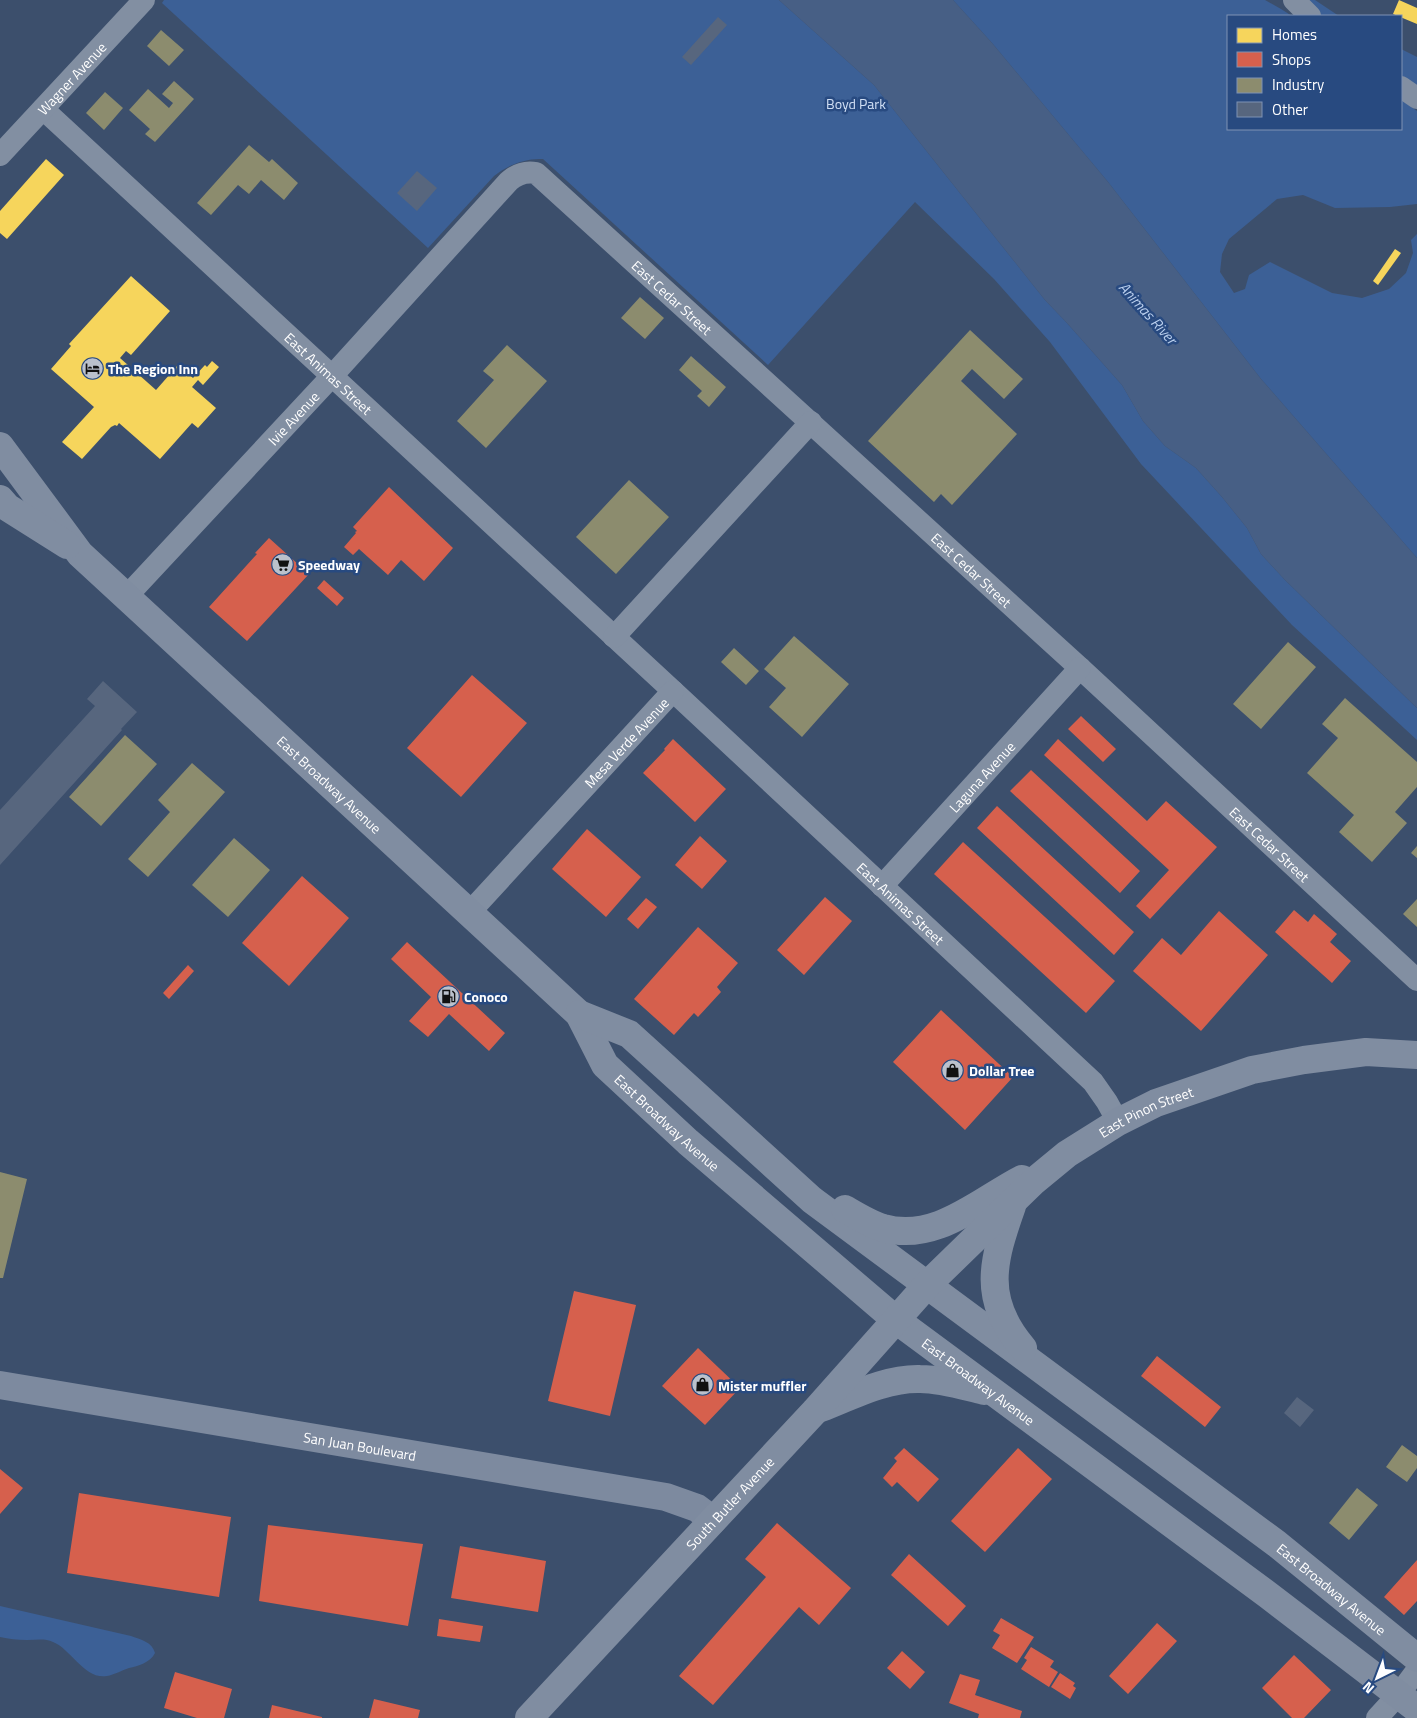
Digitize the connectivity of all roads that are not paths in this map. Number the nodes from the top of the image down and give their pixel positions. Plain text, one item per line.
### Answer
1 (144, 0) edge
2 (1294, 0) edge
3 (1309, 15) edge
4 (1402, 88) edge
5 (1417, 98) edge
6 (43, 109) junction
7 (0, 155) edge
8 (520, 174) joint
9 (332, 376) junction
10 (811, 422) junction
11 (0, 446) edge
12 (2, 503) edge
13 (80, 554) junction
14 (126, 597) junction
15 (614, 637) junction
16 (1080, 668) junction
17 (674, 691) junction
18 (882, 886) junction
19 (469, 913) junction
20 (1417, 980) edge
21 (579, 1014) junction
22 (1417, 1055) edge
23 (1118, 1122) junction
24 (1067, 1154) junction
25 (785, 1178) junction
26 (1015, 1199) junction
27 (927, 1285) junction
28 (896, 1320) junction
29 (1052, 1377) junction
30 (0, 1385) edge
31 (996, 1394) junction
32 (815, 1411) junction
33 (713, 1520) junction
34 (1417, 1658) edge
35 (1417, 1670) edge
36 (1408, 1702) edge
37 (529, 1718) edge
38 (1377, 1718) edge

1 - 6 street, Wagner Avenue
2 - 3 street
4 - 5 street
6 - 7 street, Wagner Avenue
6 - 9 street, East Animas Street
8 - 9 street, Ivie Avenue
8 - 10 street, East Cedar Street
9 - 14 street, Ivie Avenue
9 - 15 street, East Animas Street
10 - 15 street
10 - 16 street, East Cedar Street
11 - 13 main road, East Broadway Avenue
12 - 13 main road, East Broadway Avenue
13 - 14 main road, East Broadway Avenue
14 - 19 main road, East Broadway Avenue
15 - 17 street, Mesa Verde Avenue
16 - 18 street, Laguna Avenue
16 - 20 street, East Cedar Street
17 - 18 street, East Animas Street
17 - 19 street, Mesa Verde Avenue
18 - 23 street, East Animas Street
19 - 21 main road, East Broadway Avenue
21 - 25 main road, East Broadway Avenue
21 - 28 main road, East Broadway Avenue
22 - 23 main road, East Pinon Street
23 - 24 main road, East Pinon Street
24 - 25 main road
24 - 26 main road, East Pinon Street
25 - 27 main road, East Broadway Avenue
26 - 27 main road, East Pinon Street
26 - 29 main road
27 - 28 main road, South Butler Avenue
27 - 29 main road, East Broadway Avenue
28 - 31 main road, East Broadway Avenue
28 - 32 main road, South Butler Avenue
29 - 34 main road, East Broadway Avenue
30 - 33 main road, San Juan Boulevard
31 - 32 main road
31 - 36 main road, East Broadway Avenue
32 - 33 main road, South Butler Avenue
33 - 37 main road, South Butler Avenue
35 - 36 street
36 - 38 street

